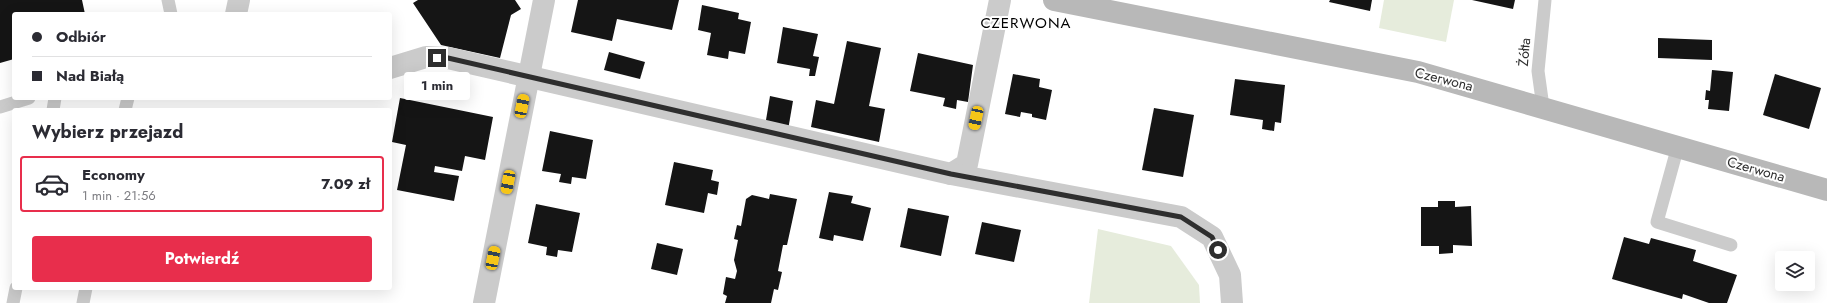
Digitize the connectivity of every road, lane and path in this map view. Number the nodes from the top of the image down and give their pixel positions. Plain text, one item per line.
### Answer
1 (168, 0) edge
2 (239, 0) edge
3 (544, 0) edge
4 (1000, 0) edge
5 (1054, 0) edge
6 (1545, 0) edge
7 (171, 12) edge
8 (236, 12) edge
9 (392, 67) edge
10 (528, 75) junction
11 (22, 100) edge
12 (0, 107) edge
13 (1543, 107) junction
14 (1678, 146) junction
15 (951, 174) junction
16 (1827, 190) edge
17 (1731, 245) dead end
18 (16, 290) edge
19 (86, 290) edge
20 (13, 303) edge
21 (83, 303) edge
22 (484, 303) edge
23 (1232, 303) edge

1 - 7 lane
2 - 8 street
3 - 10 street
4 - 15 street
5 - 13 main road, Czerwona
6 - 13 lane, Żółta
9 - 10 street
10 - 15 street
10 - 22 street
11 - 12 lane
13 - 14 main road, Czerwona
14 - 16 main road, Czerwona
14 - 17 lane
15 - 23 street
18 - 20 lane
19 - 21 lane

